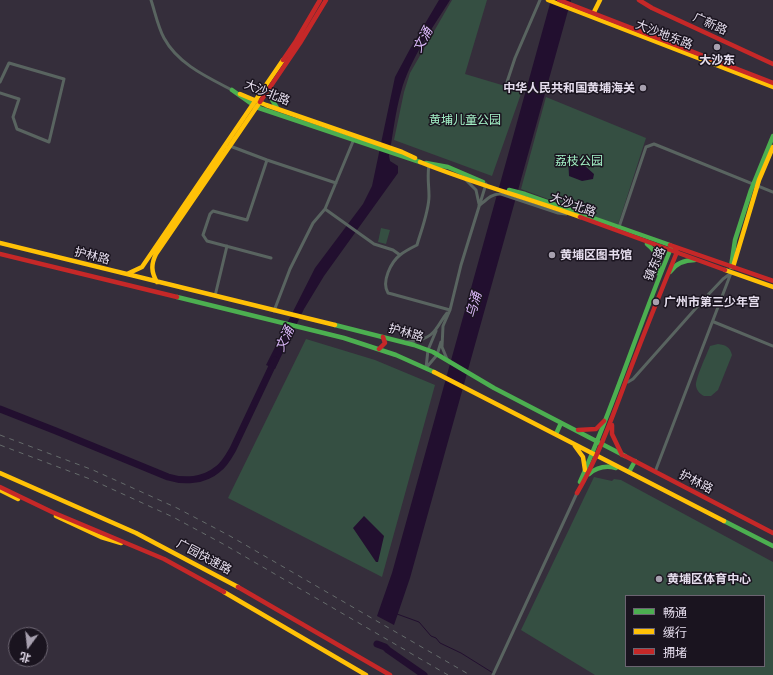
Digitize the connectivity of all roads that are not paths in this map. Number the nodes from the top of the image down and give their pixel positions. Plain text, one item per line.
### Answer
1 (151, 0) edge
2 (320, 0) edge
3 (326, 0) edge
4 (540, 0) edge
5 (548, 0) edge
6 (560, 0) edge
7 (600, 0) edge
8 (639, 0) edge
9 (568, 6) junction
10 (593, 15) junction
11 (773, 64) edge
12 (0, 82) edge
13 (773, 83) edge
14 (270, 86) junction
15 (773, 87) edge
16 (505, 88) dead end
17 (232, 90) joint
18 (0, 93) edge
19 (255, 104) junction
20 (280, 110) junction
21 (773, 136) edge
22 (354, 139) junction
23 (369, 142) junction
24 (227, 144) junction
25 (773, 147) edge
26 (267, 160) junction
27 (429, 165) junction
28 (465, 179) junction
29 (336, 183) junction
30 (486, 185) junction
31 (755, 185) junction
32 (495, 189) junction
33 (773, 192) edge
34 (479, 206) junction
35 (324, 209) junction
36 (619, 227) junction
37 (642, 241) junction
38 (0, 243) edge
39 (227, 246) junction
40 (671, 248) junction
41 (677, 252) junction
42 (0, 254) edge
43 (400, 255) junction
44 (271, 258) dead end
45 (696, 260) junction
46 (732, 266) junction
47 (732, 273) junction
48 (125, 274) junction
49 (773, 280) edge
50 (658, 281) junction
51 (665, 281) junction
52 (158, 282) junction
53 (773, 287) edge
54 (215, 296) junction
55 (274, 310) junction
56 (450, 310) junction
57 (714, 322) junction
58 (437, 328) junction
59 (442, 335) junction
60 (384, 337) junction
61 (406, 343) junction
62 (773, 346) edge
63 (380, 349) junction
64 (428, 350) junction
65 (437, 354) junction
66 (448, 360) junction
67 (426, 368) junction
68 (626, 382) junction
69 (610, 417) junction
70 (561, 423) junction
71 (575, 430) junction
72 (556, 434) junction
73 (571, 442) junction
74 (598, 442) junction
75 (603, 445) junction
76 (595, 455) junction
77 (622, 455) junction
78 (635, 461) junction
79 (623, 469) junction
80 (629, 472) junction
81 (655, 472) junction
82 (0, 473) edge
83 (587, 474) junction
84 (0, 487) edge
85 (0, 490) edge
86 (576, 493) joint
87 (773, 533) edge
88 (773, 546) edge
89 (142, 550) junction
90 (366, 675) edge
91 (390, 675) edge
92 (493, 675) edge

1 - 17 street
2 - 19 main road
3 - 14 main road
4 - 16 street
5 - 9 main road, 大沙地东路
6 - 9 main road, 大沙地东路
7 - 10 main road
8 - 11 main road, 广新路
9 - 10 main road, 大沙地东路
10 - 13 main road, 大沙地东路
10 - 15 main road, 大沙地东路
12 - 18 street
14 - 19 main road
14 - 20 main road
17 - 19 main road, 大沙北路
19 - 20 main road, 大沙北路
19 - 22 main road, 大沙北路
19 - 24 main road
20 - 23 main road, 大沙北路
21 - 31 main road
22 - 23 main road, 大沙北路
22 - 29 street
23 - 27 main road, 大沙北路
23 - 27 main road, 大沙北路
24 - 26 street
24 - 48 main road
24 - 52 main road
25 - 31 main road
26 - 29 street
26 - 39 street
27 - 28 main road, 大沙北路
27 - 30 main road, 大沙北路
27 - 43 street
28 - 30 main road, 大沙北路
28 - 34 street
29 - 35 street
30 - 32 main road, 大沙北路
30 - 34 street
31 - 33 street
31 - 36 street
31 - 46 main road
32 - 34 street
32 - 36 main road, 大沙北路
32 - 37 main road, 大沙北路
34 - 56 street
35 - 43 street
35 - 55 street
36 - 40 main road, 大沙北路
37 - 40 main road, 大沙北路
37 - 50 main road
38 - 48 main road, 护林路
39 - 44 street
39 - 54 street
40 - 41 main road, 镇东路
40 - 46 main road, 大沙北路
40 - 50 main road, 镇东路
41 - 45 main road
41 - 51 main road, 镇东路
42 - 63 main road, 护林路
43 - 56 street
45 - 47 main road
45 - 51 main road
46 - 47 main road
46 - 49 main road, 大沙北路
47 - 53 main road
47 - 57 street
47 - 68 street
48 - 52 main road, 护林路
50 - 51 main road
50 - 69 main road, 镇东路
51 - 68 main road, 镇东路
52 - 54 main road, 护林路
54 - 55 main road, 护林路
55 - 60 main road, 护林路
56 - 58 street
56 - 59 street
57 - 62 street
57 - 81 street
58 - 61 street
58 - 64 street
59 - 65 street
59 - 66 street
60 - 61 main road, 护林路
60 - 63 main road
61 - 64 main road, 护林路
63 - 67 main road, 护林路
64 - 65 main road, 护林路
64 - 67 street
65 - 66 main road, 护林路
65 - 67 street
66 - 70 main road, 护林路
67 - 72 main road, 护林路
68 - 69 main road, 镇东路
69 - 71 main road
69 - 74 main road, 镇东路
69 - 75 main road, 镇东路
69 - 77 main road
70 - 71 main road, 护林路
70 - 72 main road
71 - 74 main road, 护林路
72 - 73 main road, 护林路
73 - 76 main road, 护林路
73 - 83 main road
74 - 75 main road, 护林路
74 - 76 main road, 镇东路
75 - 76 main road, 镇东路
75 - 77 main road, 护林路
76 - 79 main road, 护林路
76 - 83 main road, 镇东路
77 - 78 main road, 护林路
78 - 80 main road
78 - 81 main road, 护林路
79 - 80 main road, 护林路
79 - 83 main road
80 - 88 main road, 护林路
81 - 87 main road, 护林路
82 - 91 main road, 广园快速路
83 - 86 main road, 镇东路
84 - 89 main road, 广园快速路
85 - 89 main road
86 - 92 street
89 - 90 main road, 广园快速路

